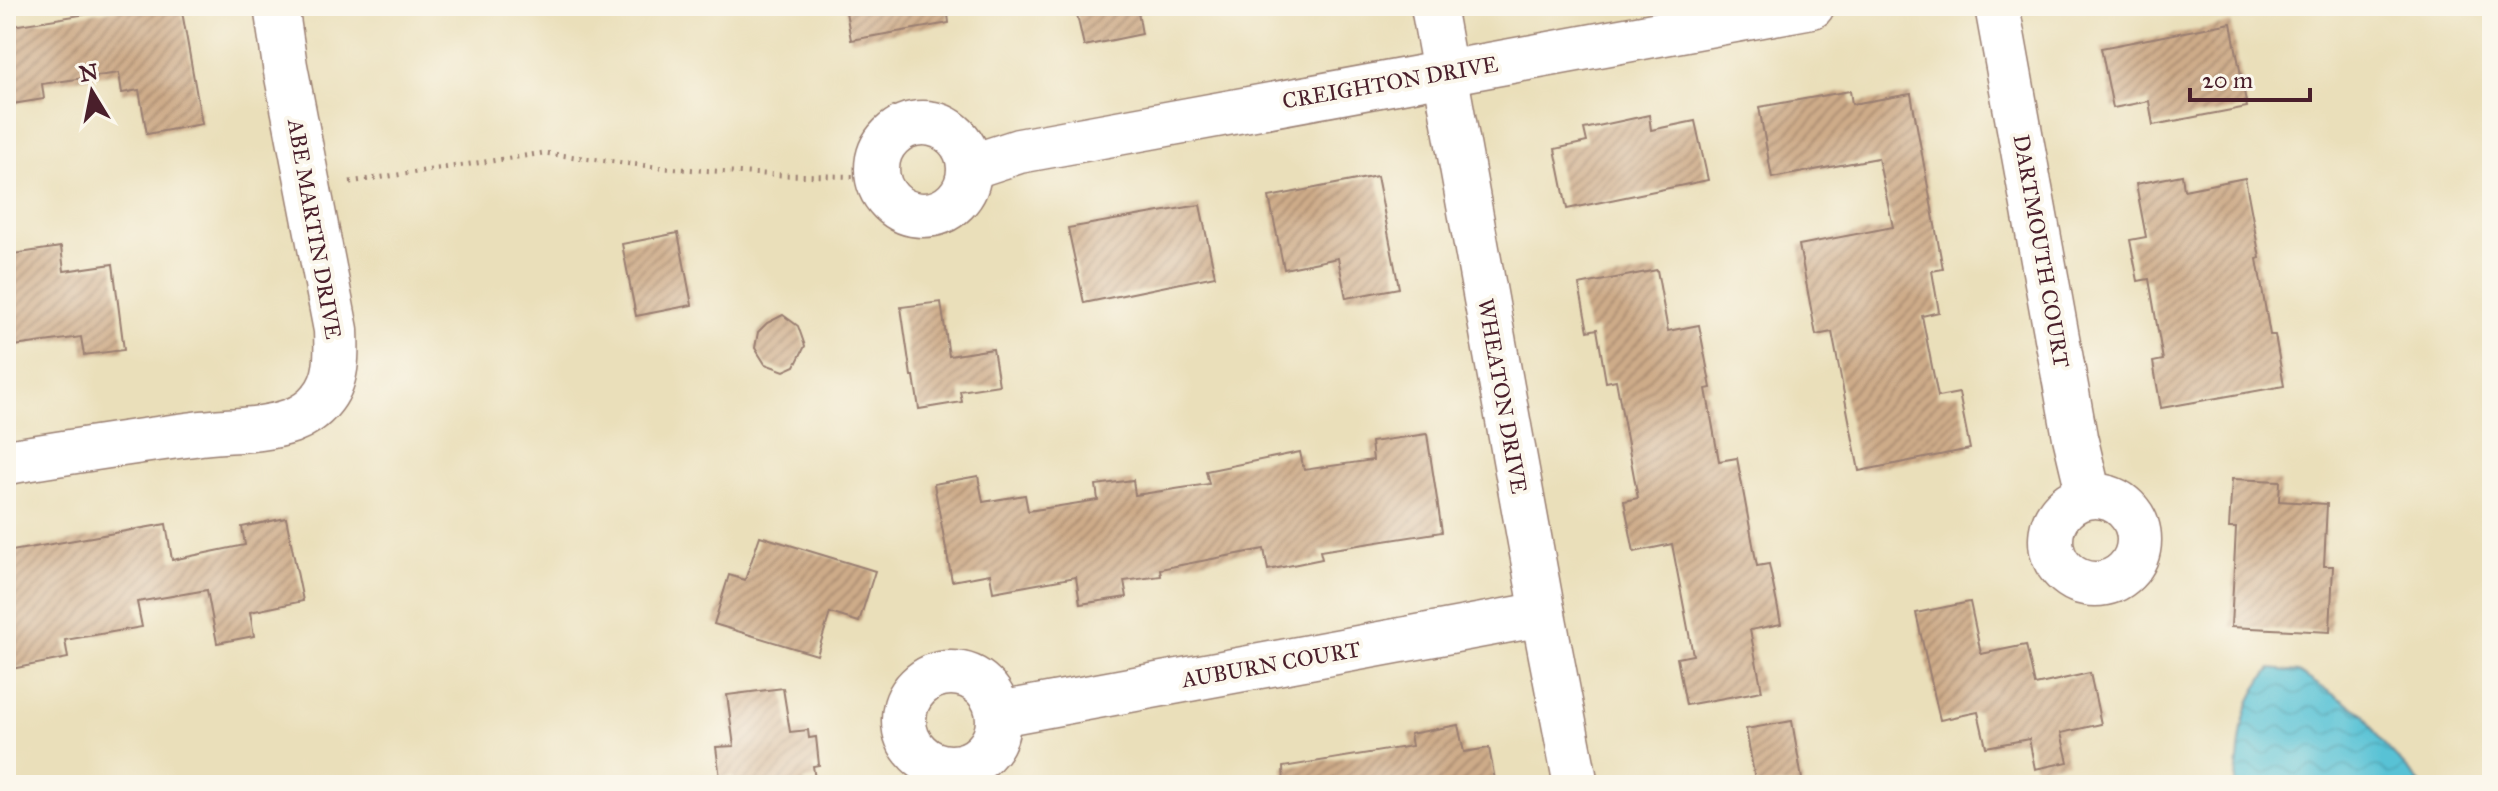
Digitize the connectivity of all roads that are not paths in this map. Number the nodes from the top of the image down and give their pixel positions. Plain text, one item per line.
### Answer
1 (276, 6) edge
2 (1433, 6) edge
3 (1812, 6) edge
4 (1997, 6) edge
5 (1445, 72) junction
6 (970, 167) junction
7 (6, 462) edge
8 (2089, 496) dead end
9 (1543, 614) junction
10 (999, 714) dead end
11 (1576, 785) edge

1 - 7 street, ABE MARTIN DRIVE
2 - 5 street, WHEATON DRIVE
3 - 5 street, CREIGHTON DRIVE
4 - 8 street, DARTMOUTH COURT
5 - 6 street, CREIGHTON DRIVE
5 - 9 street, WHEATON DRIVE
6 - 6 street
9 - 10 street, AUBURN COURT
9 - 11 street, WHEATON DRIVE

